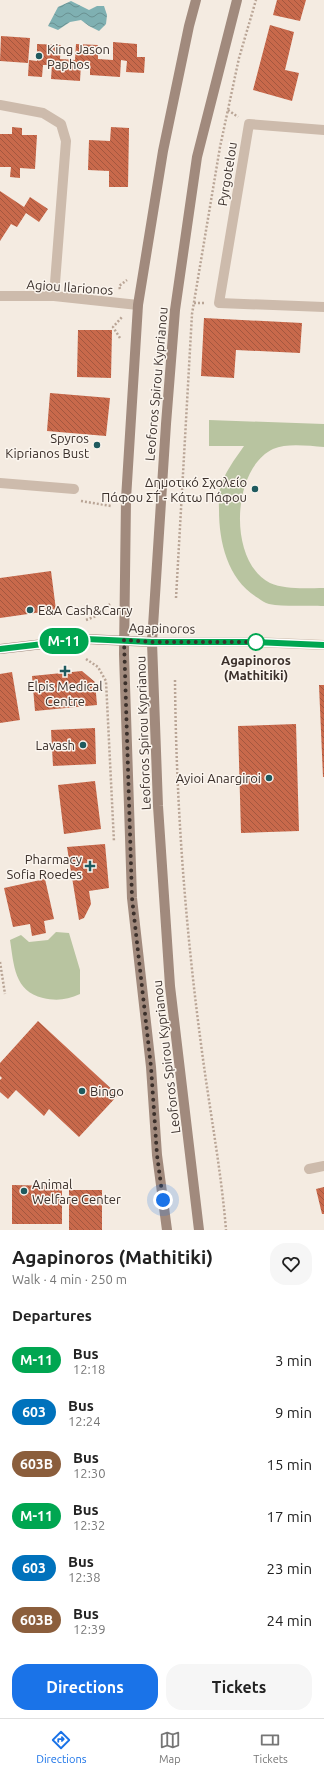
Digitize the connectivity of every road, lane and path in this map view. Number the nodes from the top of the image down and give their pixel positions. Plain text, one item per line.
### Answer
1 (196, 0) edge
2 (237, 0) edge
3 (256, 0) edge
4 (0, 105) edge
5 (324, 130) edge
6 (0, 296) edge
7 (54, 296) junction
8 (138, 305) junction
9 (324, 307) edge
10 (0, 482) edge
11 (74, 489) joint
12 (114, 506) dead end
13 (176, 598) dead end
14 (124, 640) junction
15 (152, 642) junction
16 (324, 645) edge
17 (0, 649) edge
18 (175, 680) dead end
19 (0, 962) edge
20 (6, 994) dead end
21 (324, 1166) edge
22 (309, 1170) dead end
23 (167, 1230) edge
24 (199, 1230) edge
25 (226, 1230) edge

1 - 8 main road, Leoforos Spirou Kyprianou
2 - 15 main road, Leoforos Spirou Kyprianou
3 - 13 path
4 - 7 street
5 - 9 street, Pyrgotelou
6 - 7 street, Agiou Ilarionos
7 - 8 street, Agiou Ilarionos
8 - 14 main road, Leoforos Spirou Kyprianou
10 - 11 street
11 - 12 path
14 - 15 main road, Agapinoros
14 - 17 main road, Agapinoros
14 - 23 main road, Leoforos Spirou Kyprianou
15 - 16 street, Agapinoros
15 - 24 main road, Leoforos Spirou Kyprianou
18 - 25 path
19 - 20 path
21 - 22 street

